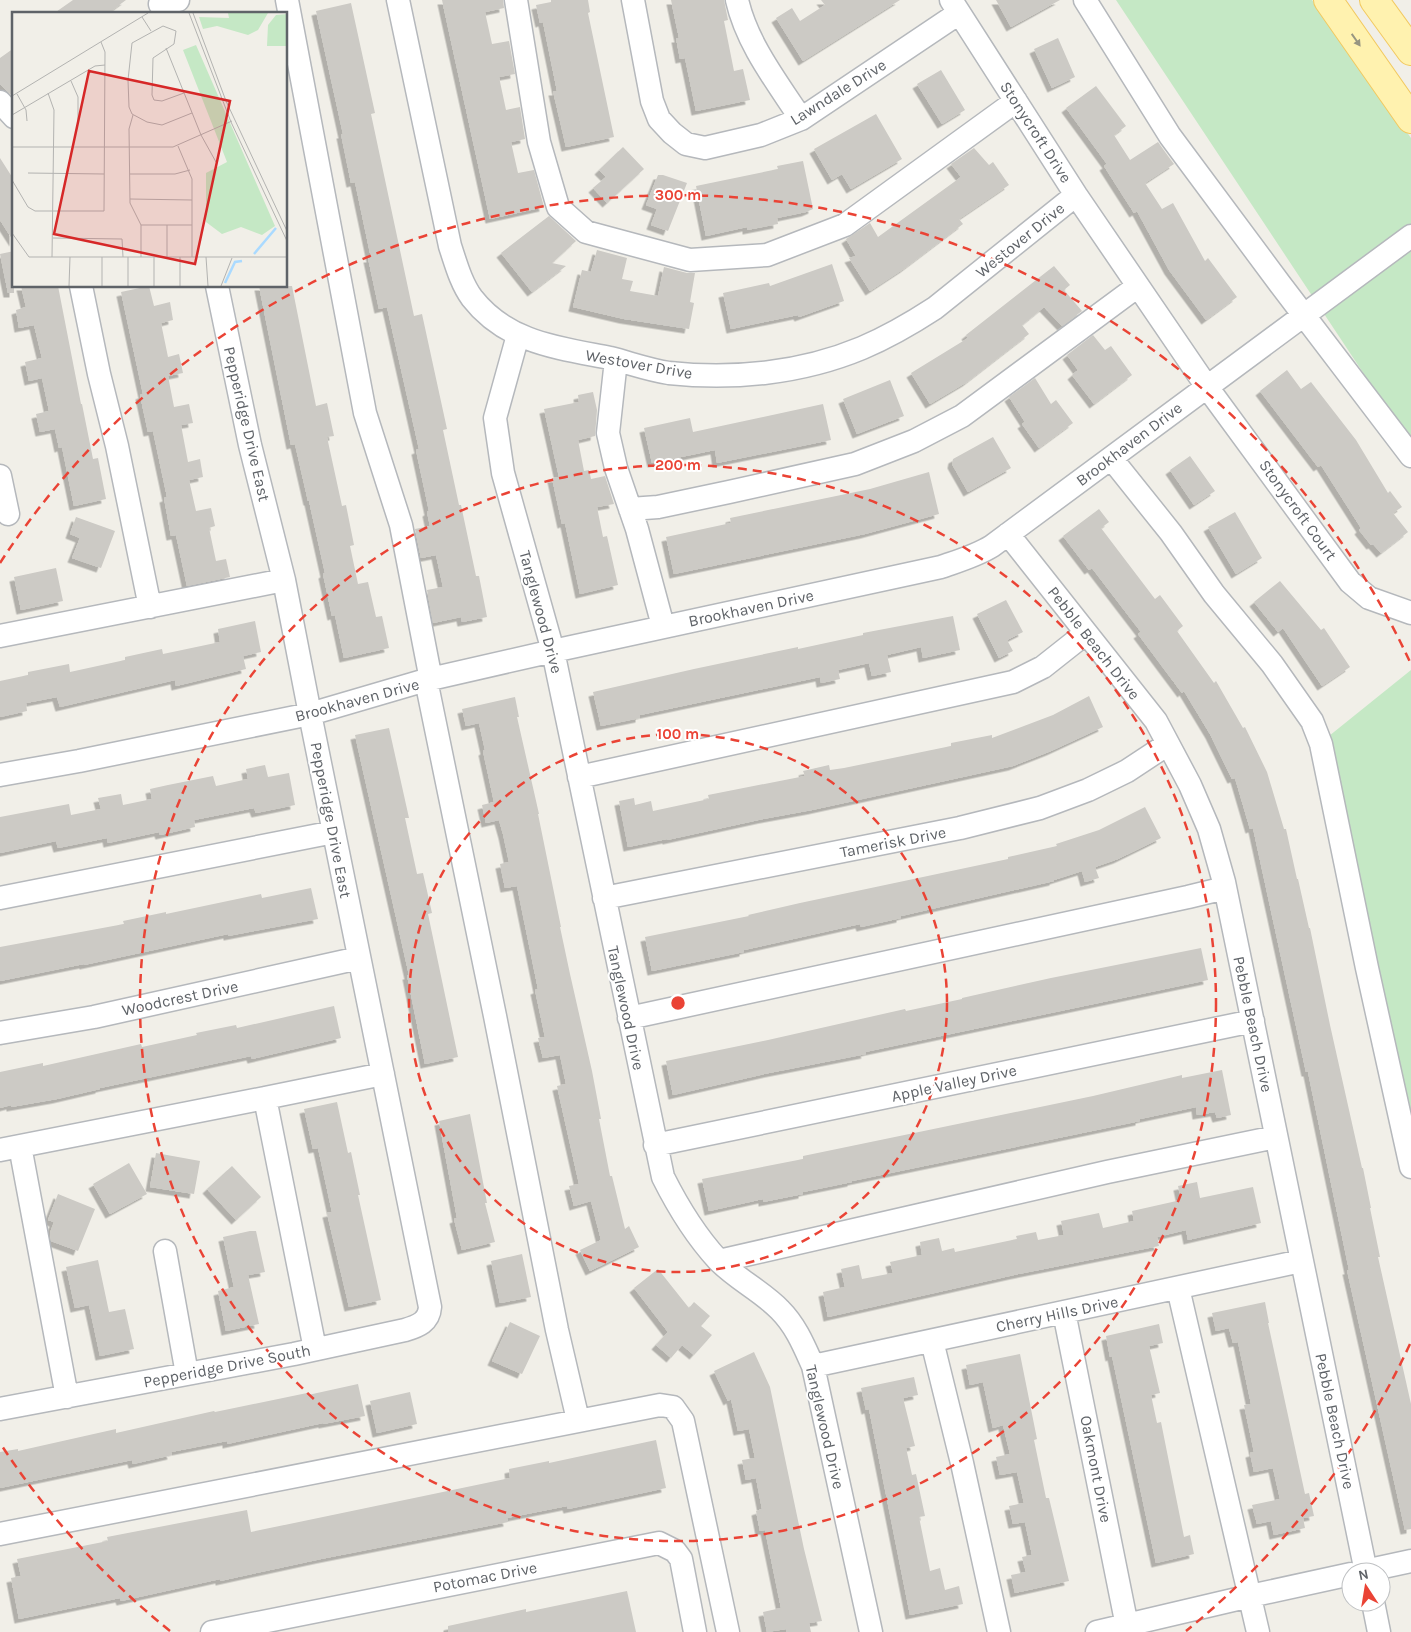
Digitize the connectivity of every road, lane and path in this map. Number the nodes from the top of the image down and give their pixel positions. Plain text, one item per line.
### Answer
1 (287, 0) edge
2 (398, 0) edge
3 (516, 0) edge
4 (633, 0) edge
5 (1085, 0) edge
6 (1328, 0) edge
7 (1374, 0) edge
8 (740, 1) edge
9 (955, 7) edge
10 (1411, 52) edge
11 (1016, 101) junction
12 (0, 102) edge
13 (12, 114) edge
14 (1411, 119) edge
15 (801, 120) junction
16 (1076, 195) junction
17 (1411, 236) edge
18 (1138, 286) junction
19 (81, 288) edge
20 (217, 288) edge
21 (1304, 315) junction
22 (518, 335) junction
23 (616, 360) junction
24 (1207, 387) junction
25 (1411, 456) edge
26 (1111, 458) junction
27 (0, 476) edge
28 (630, 509) junction
29 (8, 514) dead end
30 (1008, 534) junction
31 (284, 580) junction
32 (150, 607) junction
33 (1409, 613) edge
34 (663, 626) junction
35 (1086, 633) junction
36 (0, 636) edge
37 (553, 651) junction
38 (428, 680) junction
39 (310, 714) junction
40 (1168, 744) junction
41 (0, 775) edge
42 (579, 777) junction
43 (334, 832) junction
44 (1225, 888) junction
45 (0, 898) edge
46 (604, 898) junction
47 (359, 958) junction
48 (629, 1018) junction
49 (1253, 1021) junction
50 (0, 1033) edge
51 (383, 1074) junction
52 (265, 1098) junction
53 (1276, 1137) junction
54 (655, 1145) junction
55 (10, 1148) edge
56 (1411, 1167) edge
57 (165, 1251) dead end
58 (719, 1261) junction
59 (1301, 1261) junction
60 (1178, 1288) junction
61 (427, 1296) joint
62 (1064, 1312) junction
63 (932, 1341) junction
64 (315, 1349) junction
65 (813, 1366) junction
66 (187, 1374) junction
67 (67, 1396) junction
68 (0, 1409) edge
69 (578, 1420) junction
70 (0, 1534) edge
71 (1411, 1561) edge
72 (1359, 1562) edge
73 (1391, 1565) edge
74 (1341, 1576) edge
75 (1250, 1596) junction
76 (1375, 1612) edge
77 (1122, 1628) edge
78 (212, 1632) edge
79 (695, 1632) edge
80 (728, 1632) edge
81 (871, 1632) edge
82 (999, 1632) edge
83 (1097, 1632) edge
84 (1258, 1632) edge
85 (1379, 1632) edge

1 - 38 street
2 - 22 street, Westover Drive
3 - 11 street
4 - 15 street, Lawndale Drive
5 - 21 street
6 -> 14 main road
7 - 10 main road
8 - 15 street
9 - 11 street, Stonycroft Drive
9 - 15 street, Lawndale Drive
11 - 16 street, Stonycroft Drive
12 - 13 street
16 - 18 street, Stonycroft Drive
16 - 23 street, Westover Drive
17 - 21 street, Brookhaven Drive
18 - 24 street, Stonycroft Drive
18 - 28 street
19 - 32 street
20 - 31 street, Pepperidge Drive East
21 - 24 street, Brookhaven Drive
21 - 25 street
22 - 23 street, Westover Drive
22 - 37 street, Tanglewood Drive
23 - 28 street
24 - 26 street, Brookhaven Drive
24 - 33 street, Stonycroft Court
26 - 30 street, Brookhaven Drive
26 - 56 street
27 - 29 street
28 - 34 street
30 - 34 street, Brookhaven Drive
30 - 35 street, Pebble Beach Drive
31 - 32 street
31 - 39 street, Pepperidge Drive East
32 - 36 street
34 - 37 street, Brookhaven Drive
35 - 40 street, Pebble Beach Drive
35 - 42 street
37 - 38 street, Brookhaven Drive
37 - 42 street, Tanglewood Drive
38 - 39 street, Brookhaven Drive
38 - 69 street
39 - 41 street, Brookhaven Drive
39 - 43 street, Pepperidge Drive East
40 - 44 street, Pebble Beach Drive
40 - 46 street, Tamerisk Drive
42 - 46 street, Tanglewood Drive
43 - 45 street
43 - 47 street, Pepperidge Drive East
44 - 48 street
44 - 49 street, Pebble Beach Drive
46 - 48 street, Tanglewood Drive
47 - 50 street, Woodcrest Drive
47 - 51 street, Pepperidge Drive East
48 - 54 street, Tanglewood Drive
49 - 53 street, Pebble Beach Drive
49 - 54 street, Apple Valley Drive
51 - 52 street
51 - 61 street, Pepperidge Drive East
52 - 55 street
52 - 64 street
53 - 58 street
53 - 59 street, Pebble Beach Drive
54 - 58 street, Tanglewood Drive
55 - 67 street
57 - 66 street
58 - 65 street, Tanglewood Drive
59 - 60 street, Cherry Hills Drive
59 - 72 street, Pebble Beach Drive
60 - 62 street, Cherry Hills Drive
60 - 75 street
61 - 64 street, Pepperidge Drive South
62 - 63 street, Cherry Hills Drive
62 - 77 street, Oakmont Drive
63 - 65 street, Cherry Hills Drive
63 - 82 street
64 - 66 street, Pepperidge Drive South
65 - 81 street, Tanglewood Drive
66 - 67 street, Pepperidge Drive South
67 - 68 street, Pepperidge Drive South
69 - 70 street
69 - 80 street
71 - 73 street
74 - 75 street
75 - 77 street
75 - 84 street
76 - 85 street
77 - 83 street
78 - 79 street, Potomac Drive

